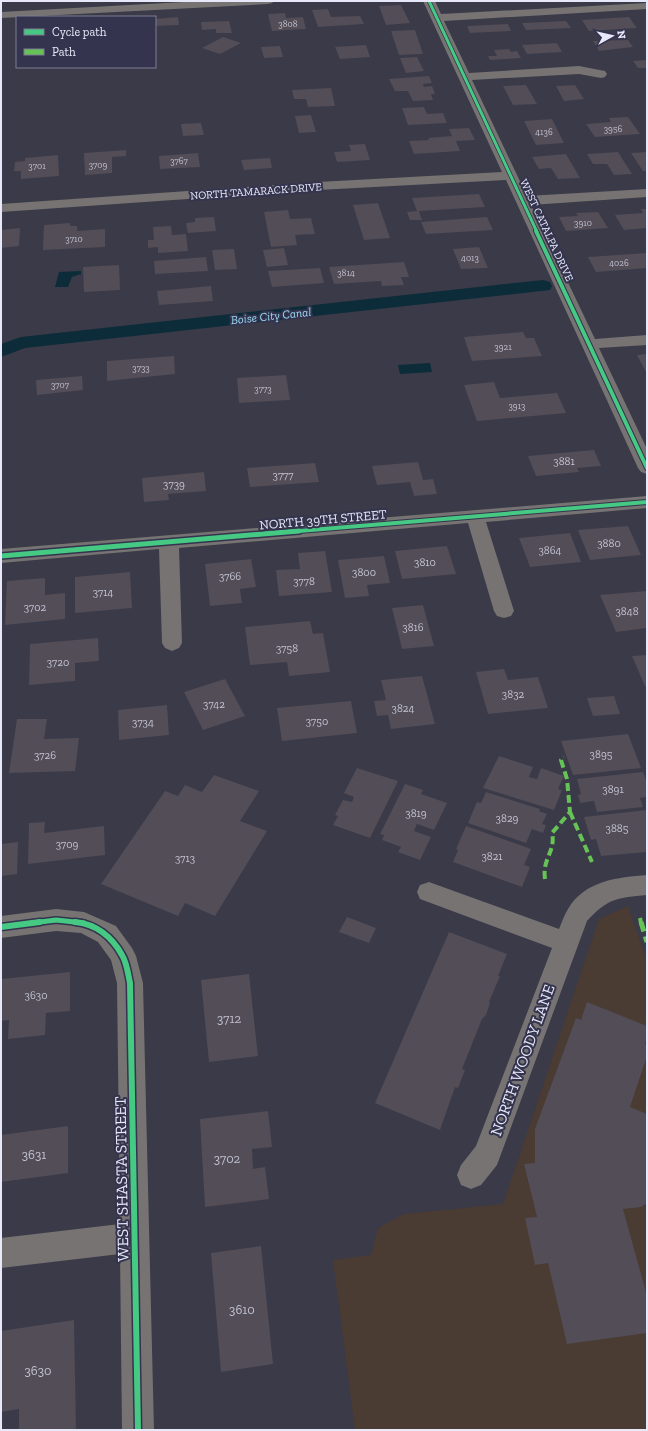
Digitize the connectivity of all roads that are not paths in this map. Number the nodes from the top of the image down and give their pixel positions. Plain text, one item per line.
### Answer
1 (268, 1) edge
2 (429, 1) edge
3 (647, 6) edge
4 (1, 15) edge
5 (437, 18) junction
6 (601, 74) dead end
7 (464, 77) junction
8 (511, 176) junction
9 (647, 193) edge
10 (522, 201) junction
11 (1, 208) edge
12 (647, 340) edge
13 (589, 344) junction
14 (647, 468) edge
15 (647, 502) edge
16 (475, 516) junction
17 (168, 543) junction
18 (1, 556) edge
19 (504, 611) dead end
20 (172, 642) dead end
21 (647, 885) edge
22 (430, 892) dead end
23 (1, 926) edge
24 (566, 942) junction
25 (471, 1174) dead end
26 (135, 1237) junction
27 (1, 1253) edge
28 (138, 1430) edge

1 - 4 street
2 - 5 street, WEST CATALPA DRIVE
3 - 5 street
5 - 7 street, WEST CATALPA DRIVE
6 - 7 street
7 - 8 street, WEST CATALPA DRIVE
8 - 10 street, WEST CATALPA DRIVE
8 - 11 street, NORTH TAMARACK DRIVE
9 - 10 street
10 - 13 street, WEST CATALPA DRIVE
12 - 13 street
13 - 14 street, WEST CATALPA DRIVE
15 - 16 street, NORTH 39TH STREET
16 - 17 street, NORTH 39TH STREET
16 - 19 street
17 - 18 street, NORTH 39TH STREET
17 - 20 street
21 - 24 street, NORTH WOODY LANE
22 - 24 street
23 - 26 street, WEST SHASTA STREET
24 - 25 street, NORTH WOODY LANE
26 - 27 street
26 - 28 street, WEST SHASTA STREET

